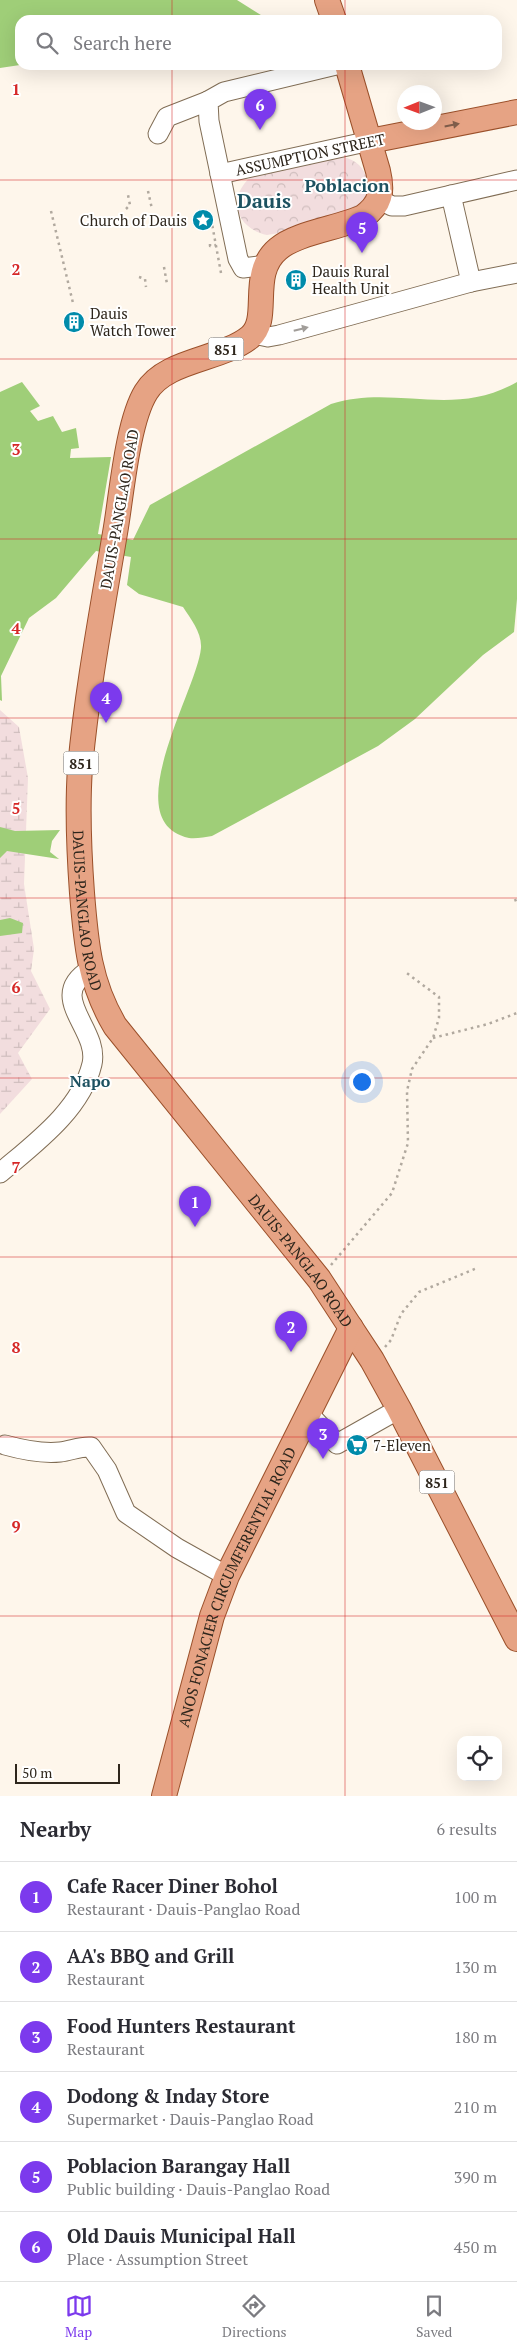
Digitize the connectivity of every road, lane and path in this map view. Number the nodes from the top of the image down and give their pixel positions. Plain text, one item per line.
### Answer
1 (327, 0) edge
2 (332, 15) edge
3 (315, 70) edge
4 (349, 70) edge
5 (208, 101) junction
6 (517, 112) edge
7 (158, 134) dead end
8 (370, 141) junction
9 (220, 174) junction
10 (517, 180) edge
11 (148, 191) dead end
12 (128, 195) dead end
13 (451, 195) junction
14 (380, 200) junction
15 (208, 201) dead end
16 (152, 209) dead end
17 (210, 209) junction
18 (126, 210) dead end
19 (51, 211) dead end
20 (205, 212) dead end
21 (210, 244) dead end
22 (216, 245) junction
23 (68, 258) dead end
24 (63, 259) junction
25 (266, 265) junction
26 (164, 267) dead end
27 (517, 272) edge
28 (221, 273) dead end
29 (139, 277) dead end
30 (471, 282) junction
31 (167, 284) dead end
32 (146, 287) dead end
33 (73, 303) dead end
34 (254, 334) junction
35 (515, 899) dead end
36 (517, 904) edge
37 (91, 969) junction
38 (404, 971) dead end
39 (517, 1013) edge
40 (433, 1038) junction
41 (0, 1173) edge
42 (477, 1268) dead end
43 (319, 1280) junction
44 (351, 1328) junction
45 (372, 1360) junction
46 (399, 1409) junction
47 (308, 1413) junction
48 (5, 1445) dead end
49 (227, 1576) junction
50 (517, 1639) edge
51 (164, 1796) edge

1 - 2 main road
3 - 5 street
4 - 8 main road
5 - 7 street
5 - 9 street
8 -> 6 main road, ASSUMPTION STREET
8 - 9 street, ASSUMPTION STREET
8 - 14 main road
9 - 25 street
10 - 13 street
11 - 16 path
12 - 18 path
13 - 14 street
13 - 30 street
14 - 25 main road, 851
15 - 17 path
17 - 20 path
17 - 22 path
19 - 24 path
21 - 22 path
22 - 28 path
23 - 24 path
24 - 33 path
25 - 34 main road, 851
26 - 31 path
27 - 30 street
29 - 32 path
34 -> 30 street
34 - 37 main road, DAUIS-PANGLAO ROAD / 851
35 - 36 path
37 - 41 street
37 - 43 main road, DAUIS-PANGLAO ROAD / 851
38 - 40 path
39 - 40 path
40 - 43 path
42 - 45 path
43 - 44 main road, DAUIS-PANGLAO ROAD / 851
44 - 45 main road, DAUIS-PANGLAO ROAD / 851
44 - 47 main road, ANOS FONACIER CIRCUMFERENTIAL ROAD
45 - 46 main road, DAUIS-PANGLAO ROAD / 851
46 - 47 street
46 - 50 main road, DAUIS-PANGLAO ROAD / 851
47 - 49 main road, ANOS FONACIER CIRCUMFERENTIAL ROAD
48 - 49 street
49 - 51 main road, ANOS FONACIER CIRCUMFERENTIAL ROAD

